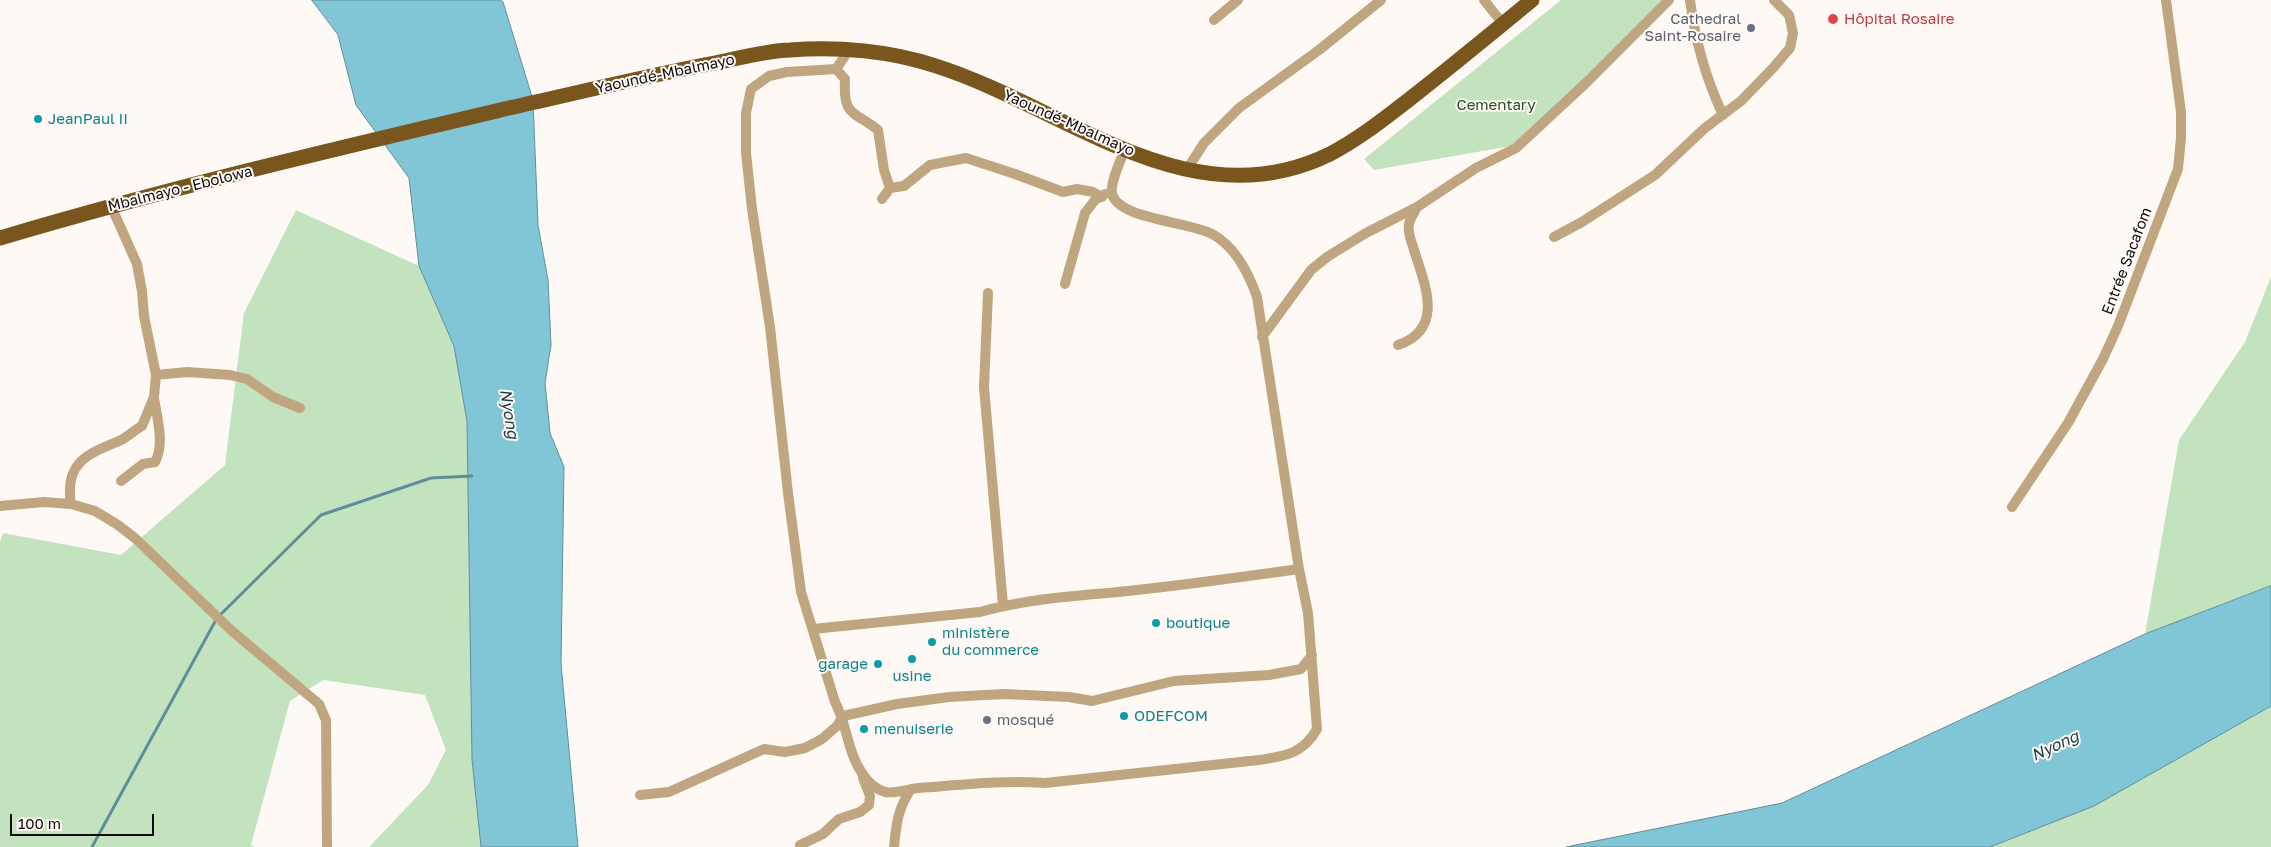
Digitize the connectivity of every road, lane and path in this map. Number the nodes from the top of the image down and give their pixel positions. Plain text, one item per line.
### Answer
1 (1238, 0) edge
2 (1380, 0) edge
3 (1484, 0) edge
4 (1532, 0) edge
5 (1669, 0) edge
6 (1690, 0) edge
7 (1774, 0) edge
8 (2166, 0) edge
9 (1214, 20) dead end
10 (1503, 24) junction
11 (849, 50) junction
12 (836, 69) junction
13 (1723, 115) junction
14 (360, 143) joint
15 (1125, 149) junction
16 (1186, 170) junction
17 (890, 188) junction
18 (1111, 188) junction
19 (1102, 197) junction
20 (882, 199) dead end
21 (111, 206) junction
22 (1417, 207) junction
23 (1554, 237) dead end
24 (0, 238) edge
25 (1065, 284) dead end
26 (988, 293) dead end
27 (1262, 337) junction
28 (1398, 345) dead end
29 (156, 375) junction
30 (154, 397) junction
31 (300, 408) dead end
32 (120, 481) dead end
33 (71, 504) junction
34 (0, 506) edge
35 (2012, 507) dead end
36 (1299, 569) junction
37 (1003, 605) junction
38 (813, 629) junction
39 (1312, 655) junction
40 (843, 716) junction
41 (861, 772) junction
42 (911, 789) junction
43 (640, 795) dead end
44 (800, 845) dead end
45 (326, 847) edge
46 (894, 847) edge

1 - 9 street
2 - 16 street
3 - 10 street
4 - 10 highway, Yaoundé-Mbalmayo
5 - 22 street
6 - 13 street
7 - 13 street
8 - 35 street, Entrée Sacafom
10 - 16 highway, Yaoundé-Mbalmayo
11 - 12 street
11 - 14 highway, Yaoundé-Mbalmayo
11 - 15 highway, Yaoundé-Mbalmayo
12 - 17 street
12 - 38 street
13 - 23 street
14 - 21 highway, Mbalmayo - Ebolowa
15 - 16 highway, Yaoundé-Mbalmayo
15 - 18 street
17 - 19 street
17 - 20 street
18 - 19 street
18 - 27 street
19 - 25 street
21 - 24 highway, Mbalmayo - Ebolowa
21 - 29 street
22 - 27 street
22 - 28 street
26 - 37 street
27 - 36 street
29 - 30 street
29 - 31 street
30 - 32 street
30 - 33 street
33 - 34 street
33 - 45 street
36 - 37 street
36 - 39 street
37 - 38 street
38 - 40 street
39 - 40 street
39 - 42 street
40 - 41 street
40 - 43 street
41 - 42 street
41 - 44 street
42 - 46 street

